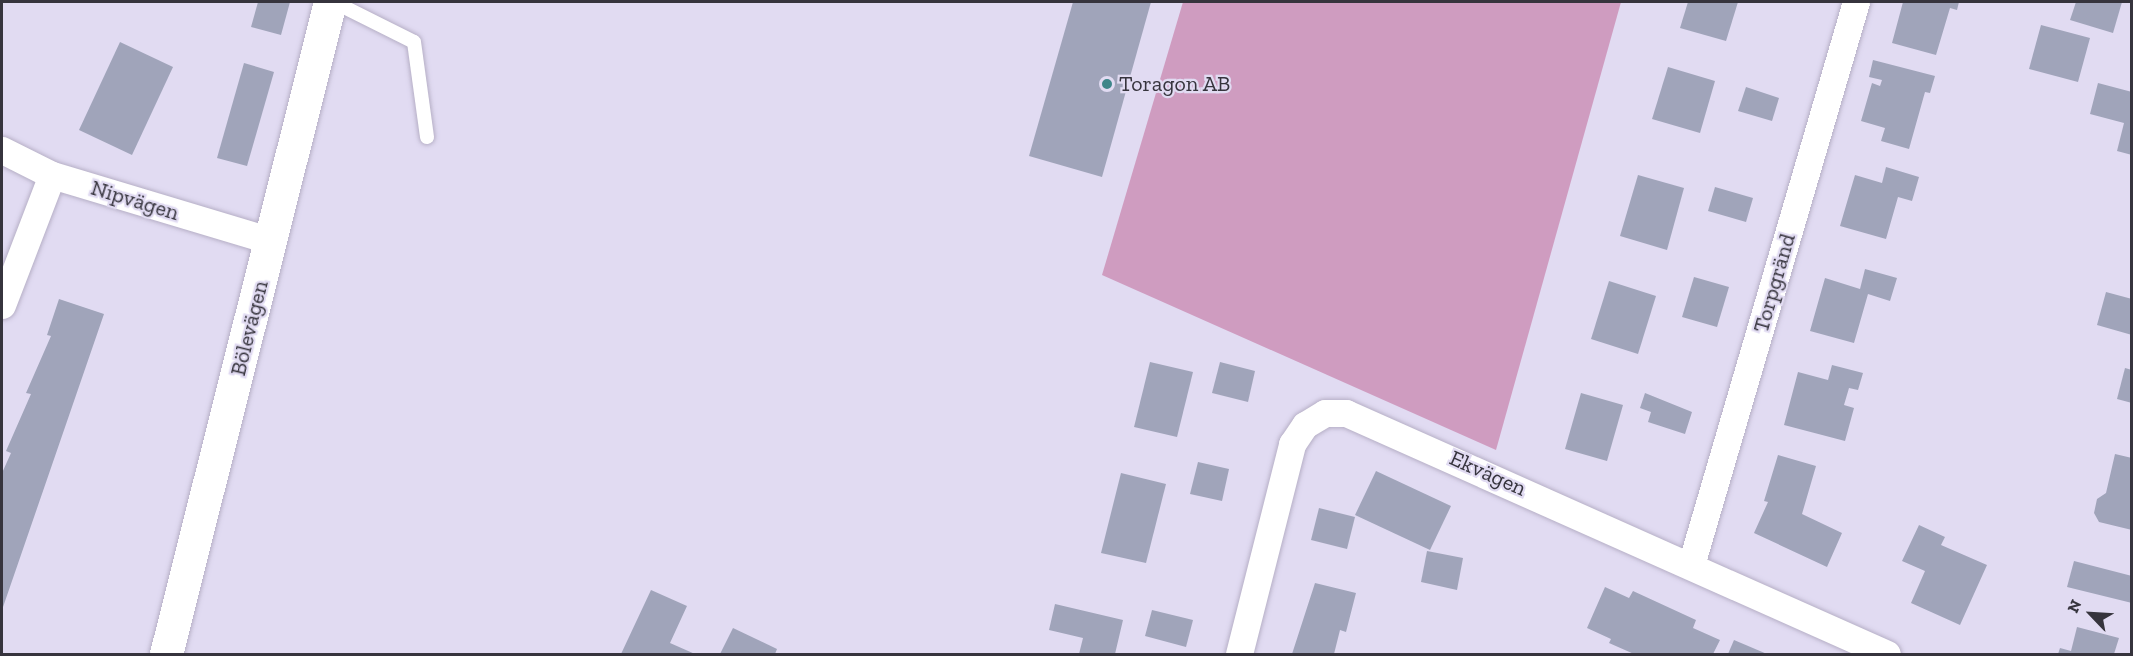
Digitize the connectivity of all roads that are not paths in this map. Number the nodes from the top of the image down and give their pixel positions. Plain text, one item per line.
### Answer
1 (332, 2) edge
2 (1856, 2) edge
3 (427, 137) dead end
4 (2, 150) edge
5 (52, 174) junction
6 (272, 241) junction
7 (2, 305) edge
8 (1691, 565) junction
9 (166, 654) edge
10 (1239, 654) edge
11 (1887, 654) edge

1 - 3 lane
1 - 6 street, Bölevägen
2 - 8 street, Torpgränd
4 - 5 street, Nipvägen
5 - 6 street, Nipvägen
5 - 7 street
6 - 9 street, Bölevägen
8 - 10 street, Ekvägen
8 - 11 street, Ekvägen

